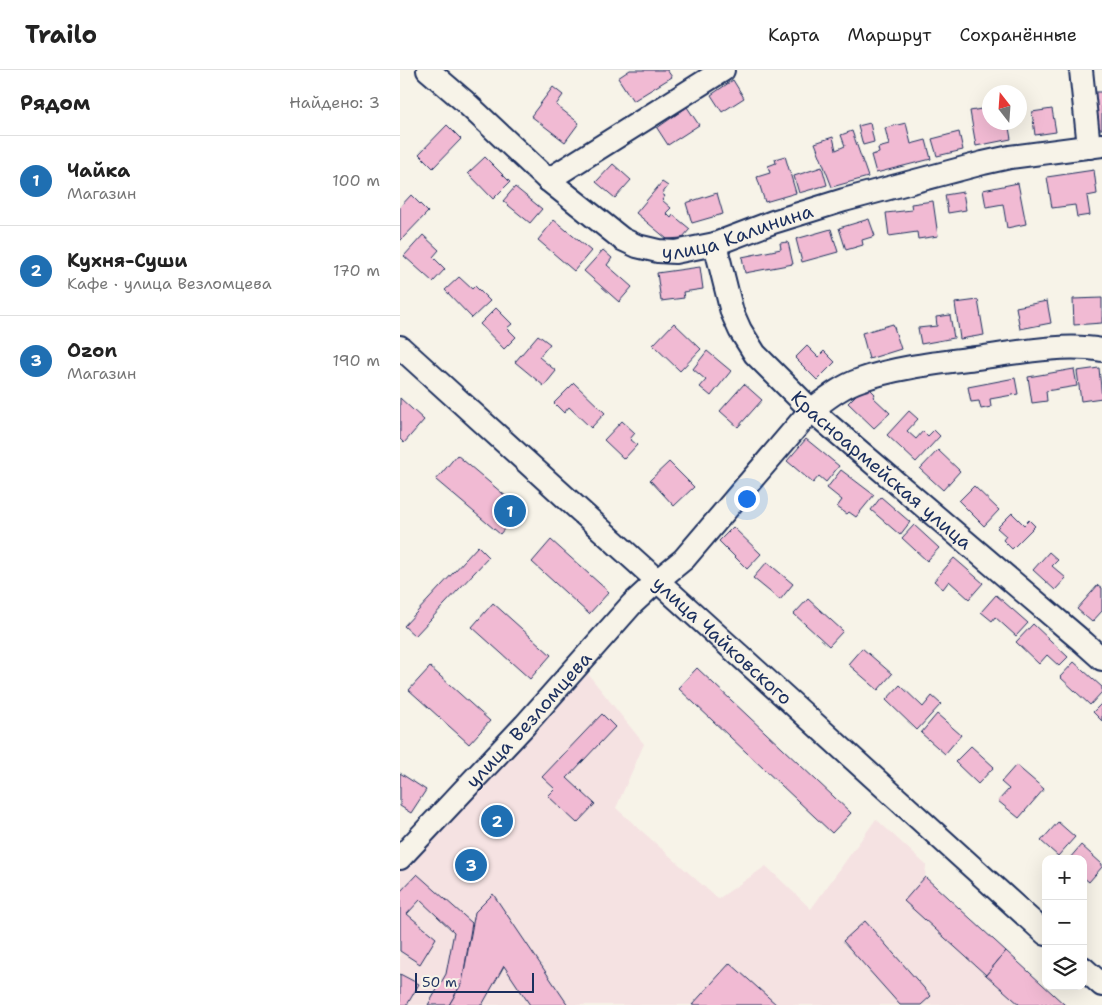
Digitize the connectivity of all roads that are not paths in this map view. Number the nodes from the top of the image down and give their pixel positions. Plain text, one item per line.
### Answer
1 (428, 70) edge
2 (723, 70) edge
3 (1081, 70) edge
4 (1095, 146) edge
5 (548, 180) junction
6 (715, 244) junction
7 (400, 348) edge
8 (1102, 350) edge
9 (811, 410) junction
10 (657, 580) junction
11 (1102, 659) edge
12 (400, 858) edge
13 (1042, 930) edge
14 (1087, 972) edge
15 (1102, 986) edge

1 - 5 street, улица Калинина
2 - 5 street
3 - 4 street
4 - 6 street, улица Калинина
5 - 6 street, улица Калинина
6 - 9 street, Красноармейская улица
7 - 10 street, улица Чайковского
8 - 9 street, улица Везломцева
9 - 10 street, улица Везломцева
9 - 11 street, Красноармейская улица
10 - 12 street, улица Везломцева
10 - 13 street, улица Чайковского
14 - 15 street

